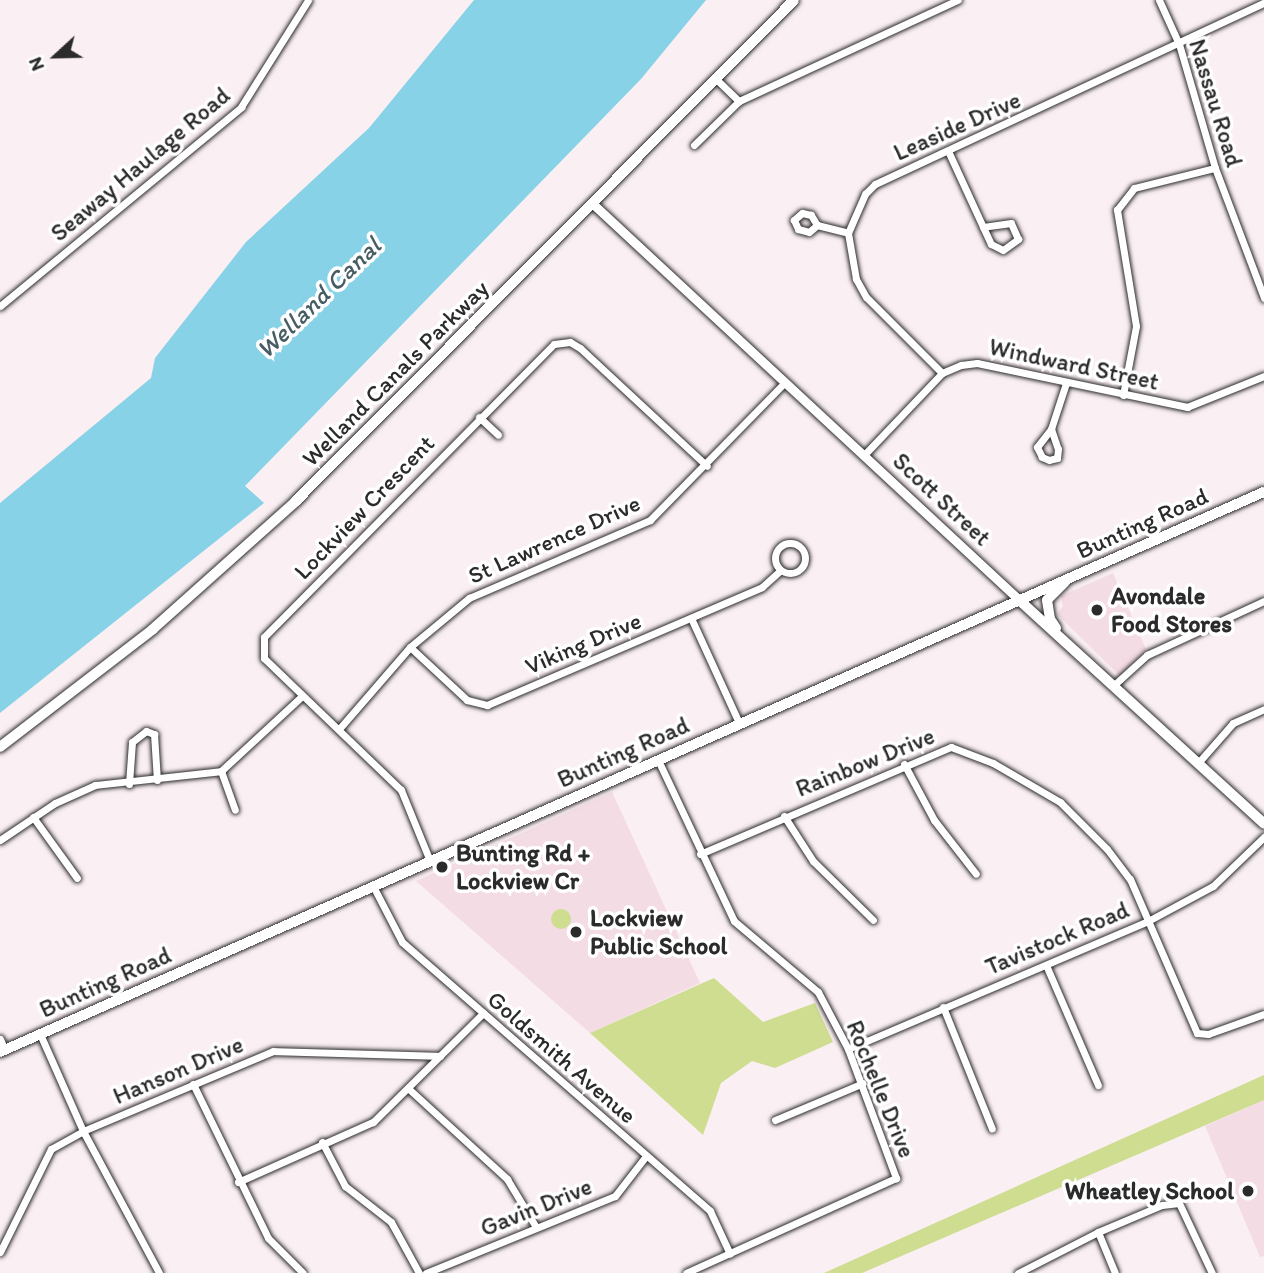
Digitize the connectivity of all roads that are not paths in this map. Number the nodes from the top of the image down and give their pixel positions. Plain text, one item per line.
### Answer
1 (308, 0) edge
2 (794, 0) edge
3 (958, 0) edge
4 (1159, 0) edge
5 (1264, 3) edge
6 (1179, 44) junction
7 (716, 79) junction
8 (739, 101) junction
9 (694, 145) dead end
10 (949, 153) junction
11 (1216, 168) junction
12 (593, 204) junction
13 (817, 225) dead end
14 (984, 228) junction
15 (848, 233) junction
16 (1264, 298) edge
17 (0, 306) edge
18 (943, 373) junction
19 (1264, 376) edge
20 (785, 382) junction
21 (1066, 383) junction
22 (1123, 395) junction
23 (479, 417) junction
24 (1051, 429) dead end
25 (498, 435) dead end
26 (864, 455) junction
27 (707, 466) junction
28 (1264, 492) edge
29 (780, 571) junction
30 (1067, 579) junction
31 (1018, 599) junction
32 (1264, 601) edge
33 (691, 618) junction
34 (410, 647) junction
35 (1072, 647) junction
36 (1114, 685) junction
37 (302, 696) junction
38 (1264, 709) edge
39 (739, 723) junction
40 (339, 729) junction
41 (0, 747) edge
42 (658, 760) junction
43 (1198, 763) junction
44 (904, 764) junction
45 (221, 771) junction
46 (157, 780) junction
47 (129, 784) junction
48 (235, 810) dead end
49 (784, 816) junction
50 (33, 817) junction
51 (1264, 824) edge
52 (1264, 838) edge
53 (0, 840) edge
54 (700, 855) junction
55 (430, 861) junction
56 (976, 874) dead end
57 (77, 878) dead end
58 (373, 886) junction
59 (873, 920) dead end
60 (1148, 921) junction
61 (1046, 965) junction
62 (943, 1007) junction
63 (482, 1013) junction
64 (1264, 1014) edge
65 (40, 1034) junction
66 (0, 1040) edge
67 (848, 1049) junction
68 (2, 1051) edge
69 (440, 1056) junction
70 (863, 1083) junction
71 (193, 1084) junction
72 (1098, 1085) dead end
73 (410, 1090) junction
74 (775, 1120) dead end
75 (992, 1129) dead end
76 (83, 1131) junction
77 (322, 1142) junction
78 (646, 1156) junction
79 (238, 1182) junction
80 (536, 1227) junction
81 (1098, 1232) junction
82 (0, 1252) edge
83 (730, 1254) junction
84 (159, 1273) edge
85 (303, 1273) edge
86 (419, 1273) edge
87 (426, 1273) edge
88 (686, 1273) edge
89 (1018, 1273) edge
90 (1115, 1273) edge
91 (1212, 1273) edge

1 - 17 street, Seaway Haulage Road
2 - 7 main road, Welland Canals Parkway
3 - 8 street
4 - 6 street, Nassau Road
5 - 6 street, Leaside Drive
6 - 10 street, Leaside Drive
6 - 11 street, Nassau Road
7 - 8 street
7 - 12 main road, Welland Canals Parkway
8 - 9 street
10 - 14 street
10 - 15 street, Leaside Drive
11 - 16 street, Nassau Road
11 - 22 street
12 - 20 street, Scott Street
12 - 41 main road, Welland Canals Parkway
13 - 15 street
14 - 14 street
15 - 18 street
18 - 21 street, Windward Street
18 - 26 street, Windward Street
19 - 22 street, Windward Street
20 - 26 street, Scott Street
20 - 27 street, St Lawrence Drive
21 - 22 street, Windward Street
21 - 24 street
23 - 25 street
23 - 27 street, Lockview Crescent
23 - 37 street, Lockview Crescent
26 - 31 street, Scott Street
27 - 34 street, St Lawrence Drive
28 - 30 main road, Bunting Road
29 - 29 street, Viking Drive
29 - 33 street, Viking Drive
30 - 31 main road, Bunting Road
30 - 35 main road
31 - 35 main road, Scott Street
31 - 39 main road, Bunting Road
32 - 36 street
33 - 34 street, Viking Drive
33 - 39 street
34 - 40 street, St Lawrence Drive
35 - 36 main road, Scott Street
36 - 43 main road, Scott Street
37 - 40 street, Lockview Crescent
37 - 45 street
38 - 43 street
39 - 42 main road, Bunting Road
40 - 55 street, Lockview Crescent
42 - 54 street, Rochelle Drive
42 - 55 main road, Bunting Road
43 - 51 main road, Scott Street
44 - 49 street, Rainbow Drive
44 - 56 street
44 - 60 street, Rainbow Drive
45 - 46 street
45 - 48 street
46 - 47 street
46 - 47 street
47 - 50 street
49 - 54 street, Rainbow Drive
49 - 59 street
50 - 53 street
50 - 57 street
52 - 60 street, Tavistock Road
54 - 67 street, Rochelle Drive
55 - 58 main road, Bunting Road
58 - 63 street, Goldsmith Avenue
58 - 65 main road, Bunting Road
60 - 61 street, Tavistock Road
60 - 64 street, Rainbow Drive
61 - 62 street, Tavistock Road
61 - 72 street
62 - 67 street, Tavistock Road
62 - 75 street
63 - 69 street
63 - 78 street, Goldsmith Avenue
65 - 68 main road, Bunting Road
65 - 76 street
66 - 68 street
67 - 70 street, Rochelle Drive
69 - 71 street, Hanson Drive
69 - 73 street
70 - 74 street
70 - 83 street, Rochelle Drive
71 - 76 street, Hanson Drive
71 - 79 street
73 - 77 street
73 - 80 street
76 - 82 street, Hanson Drive
76 - 84 street
77 - 79 street
77 - 86 street
78 - 80 street, Gavin Drive
78 - 83 street, Goldsmith Avenue
79 - 85 street
80 - 87 street, Gavin Drive
81 - 89 street
81 - 90 street
81 - 91 street
83 - 88 street, Rochelle Drive

